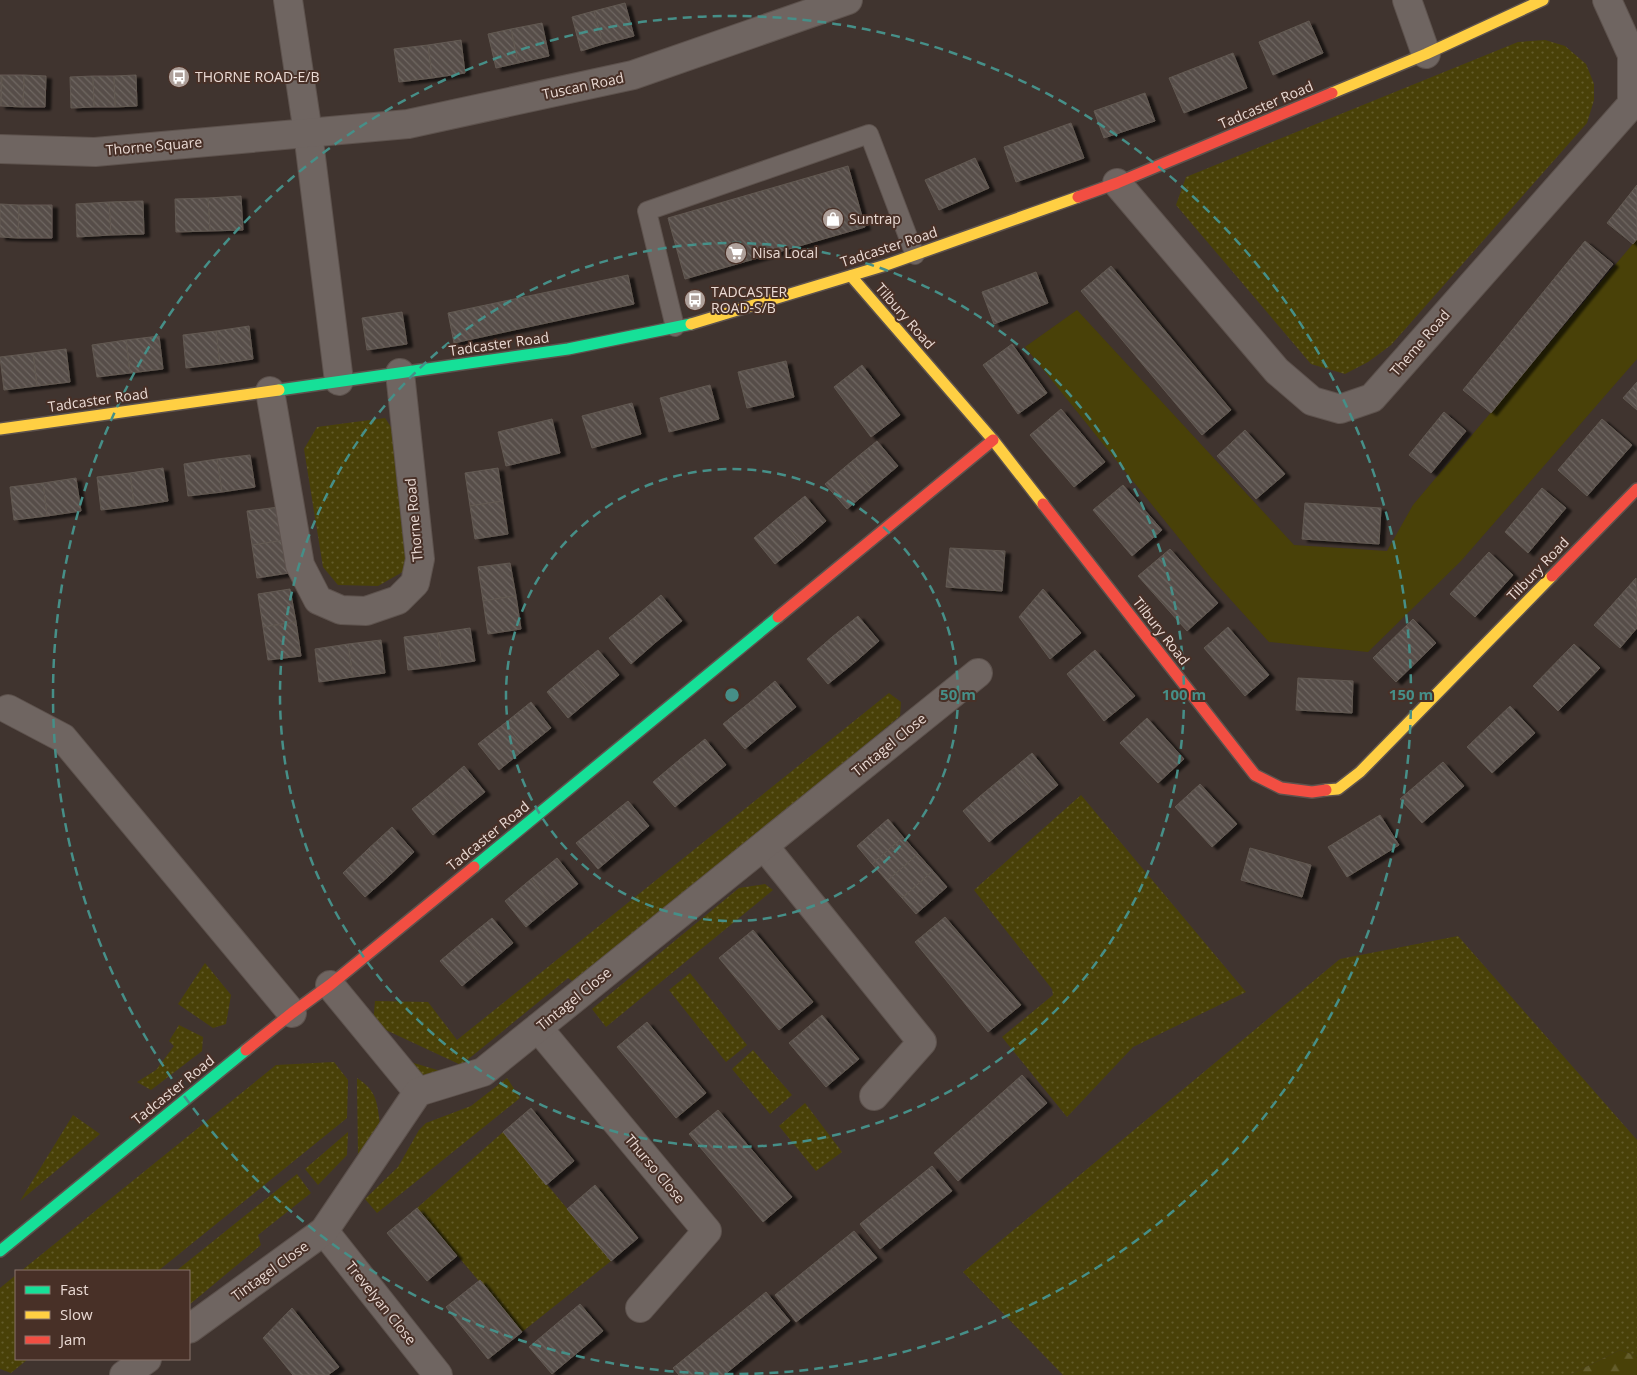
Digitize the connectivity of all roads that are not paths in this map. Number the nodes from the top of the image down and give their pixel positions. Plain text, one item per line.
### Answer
1 (288, 0) edge
2 (848, 0) edge
3 (1407, 0) edge
4 (1543, 0) edge
5 (1607, 0) edge
6 (1426, 54) junction
7 (308, 133) junction
8 (0, 149) edge
9 (1117, 183) junction
10 (915, 254) junction
11 (851, 276) junction
12 (675, 327) junction
13 (400, 373) junction
14 (339, 381) junction
15 (270, 391) junction
16 (0, 429) edge
17 (993, 440) junction
18 (1637, 489) edge
19 (978, 673) dead end
20 (8, 709) dead end
21 (764, 846) junction
22 (330, 985) junction
23 (292, 1013) junction
24 (538, 1028) junction
25 (418, 1092) junction
26 (874, 1096) dead end
27 (324, 1231) junction
28 (0, 1251) edge
29 (640, 1308) dead end
30 (190, 1327) edge
31 (146, 1360) edge
32 (124, 1375) edge
33 (438, 1375) edge

1 - 7 street
2 - 7 street, Tuscan Road
3 - 6 street
4 - 6 street, Tadcaster Road
5 - 9 street, Theme Road
6 - 9 street, Tadcaster Road
7 - 8 street, Thorne Square
7 - 14 street
9 - 10 street, Tadcaster Road
10 - 11 street, Tadcaster Road
10 - 12 lane
11 - 12 street, Tadcaster Road
11 - 17 street, Tilbury Road
12 - 13 street, Tadcaster Road
13 - 14 street, Tadcaster Road
13 - 15 street, Thorne Road
14 - 15 street, Tadcaster Road
15 - 16 street, Tadcaster Road
17 - 18 street, Tilbury Road
17 - 22 street, Tadcaster Road
19 - 21 street, Tintagel Close
20 - 23 street
21 - 24 street, Tintagel Close
21 - 26 street
22 - 23 street, Tadcaster Road
22 - 25 street
23 - 28 street, Tadcaster Road
24 - 25 street, Tintagel Close
24 - 29 street, Thurso Close
25 - 27 street, Tintagel Close
27 - 30 street, Tintagel Close
27 - 33 street, Trevelyan Close
31 - 32 street

